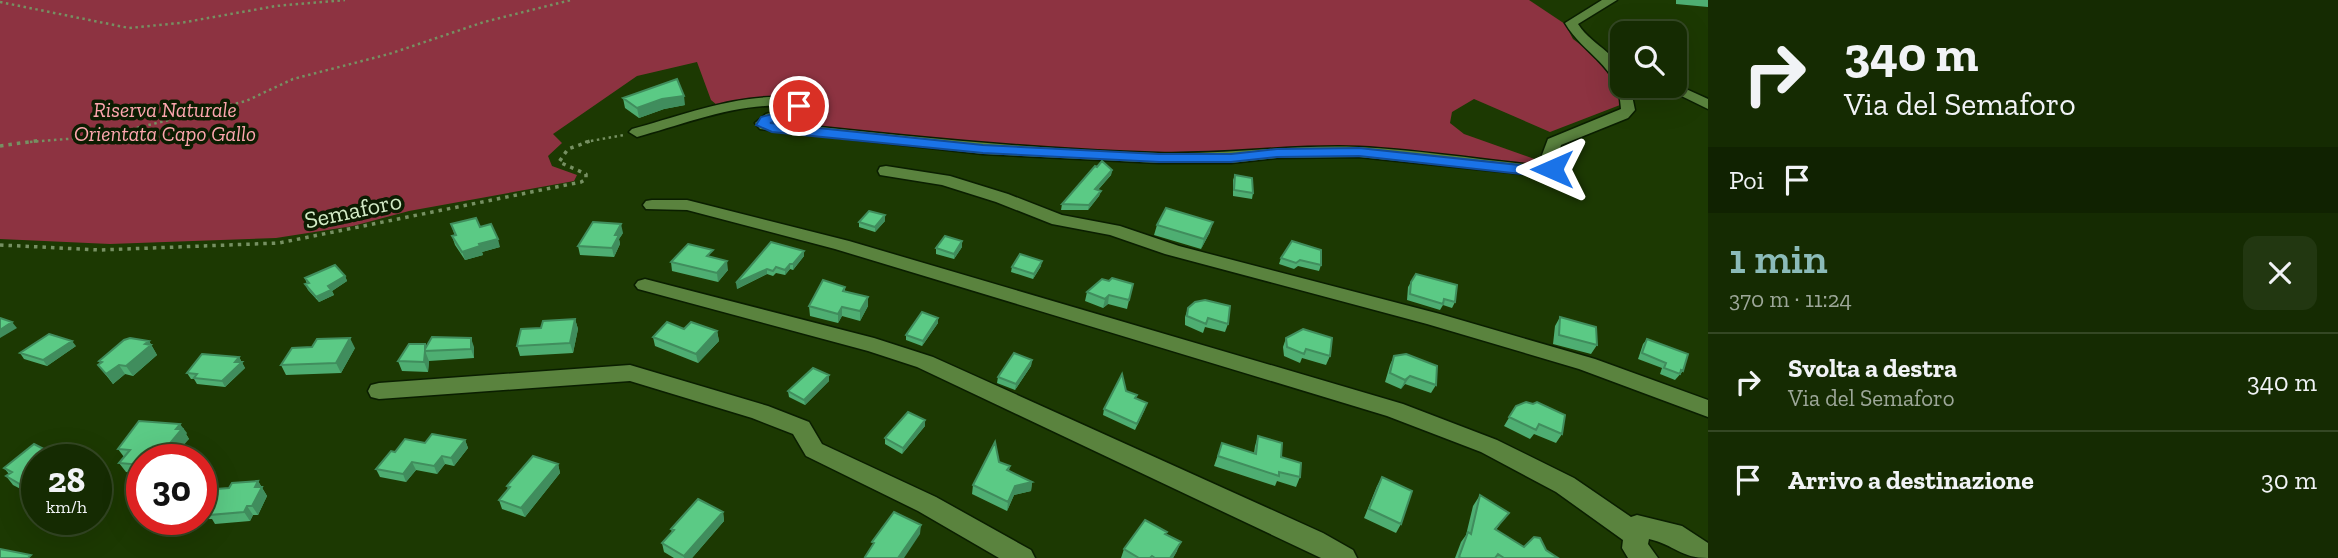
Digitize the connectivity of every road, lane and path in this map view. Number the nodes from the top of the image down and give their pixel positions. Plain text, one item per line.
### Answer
1 (345, 0) edge
2 (571, 0) edge
3 (1611, 0) edge
4 (0, 2) edge
5 (1606, 58) junction
6 (1610, 60) edge
7 (1687, 95) edge
8 (1708, 105) edge
9 (637, 132) joint
10 (0, 146) edge
11 (886, 171) dead end
12 (652, 205) dead end
13 (0, 245) edge
14 (645, 285) dead end
15 (379, 391) dead end
16 (1708, 409) edge
17 (1641, 547) edge
18 (1708, 557) edge
19 (1022, 558) edge
20 (1343, 558) edge

1 - 4 path
2 - 10 path
3 - 5 street
5 - 6 street
5 - 9 street
7 - 8 street
9 - 13 path, Semaforo
11 - 16 street
12 - 17 street
14 - 20 street
15 - 19 street
17 - 18 street

